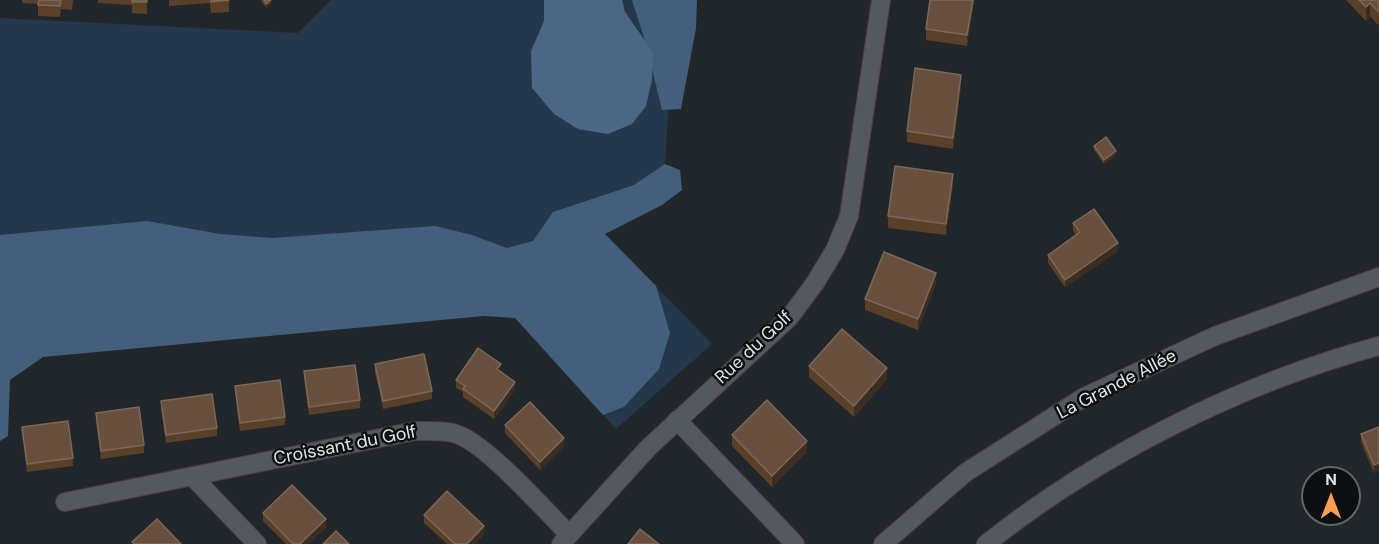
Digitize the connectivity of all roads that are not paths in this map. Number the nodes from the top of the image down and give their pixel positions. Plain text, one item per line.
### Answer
1 (881, 0) edge
2 (1379, 277) edge
3 (1379, 346) edge
4 (677, 420) junction
5 (192, 476) junction
6 (65, 502) dead end
7 (565, 539) edge
8 (257, 544) edge
9 (795, 544) edge
10 (883, 544) edge
11 (986, 544) edge

1 - 4 street, Rue du Golf
2 - 10 street, La Grande Allée
3 - 11 street
4 - 7 street, Rue du Golf
4 - 9 street
5 - 6 street, Croissant du Golf
5 - 7 street, Croissant du Golf
5 - 8 street

